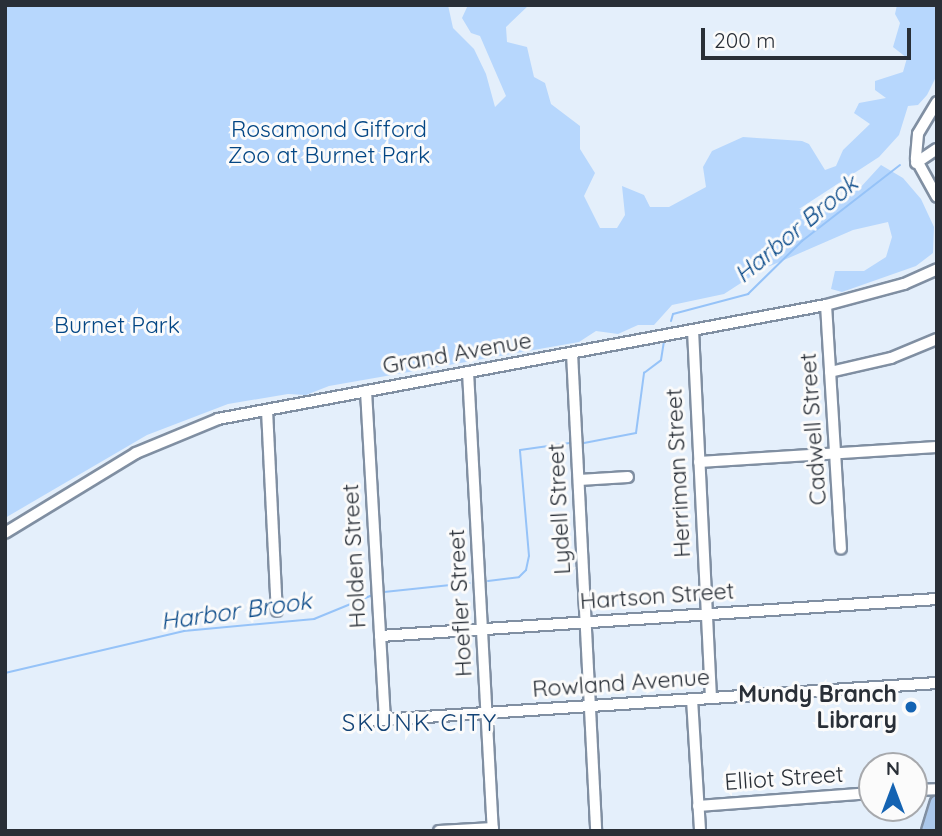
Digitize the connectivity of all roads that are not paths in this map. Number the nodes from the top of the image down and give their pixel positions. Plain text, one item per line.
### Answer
1 (937, 102) edge
2 (937, 149) edge
3 (916, 163) junction
4 (937, 197) edge
5 (937, 269) edge
6 (826, 305) junction
7 (693, 330) junction
8 (937, 339) edge
9 (572, 353) junction
10 (468, 372) junction
11 (830, 372) junction
12 (366, 391) junction
13 (267, 410) junction
14 (937, 447) edge
15 (836, 454) junction
16 (699, 463) junction
17 (628, 477) dead end
18 (579, 481) junction
19 (5, 533) edge
20 (841, 549) dead end
21 (937, 599) edge
22 (277, 611) dead end
23 (706, 614) junction
24 (586, 622) junction
25 (483, 629) junction
26 (380, 636) junction
27 (937, 683) edge
28 (710, 698) junction
29 (692, 699) junction
30 (590, 706) junction
31 (487, 712) junction
32 (385, 719) junction
33 (350, 722) dead end
34 (858, 794) edge
35 (937, 802) edge
36 (698, 806) junction
37 (493, 830) edge
38 (439, 831) edge
39 (596, 831) edge
40 (699, 831) edge
41 (929, 831) edge

1 - 3 street
2 - 3 street
3 - 4 street
5 - 6 street, Grand Avenue
6 - 7 street, Grand Avenue
6 - 11 street, Cadwell Street
7 - 9 street, Grand Avenue
7 - 16 street, Herriman Street
8 - 11 street
9 - 10 street, Grand Avenue
9 - 18 street, Lydell Street
10 - 12 street, Grand Avenue
10 - 25 street, Hoefler Street
11 - 15 street, Cadwell Street
12 - 13 street, Grand Avenue
12 - 26 street, Holden Street
13 - 19 street, Grand Avenue
13 - 22 street
14 - 15 street
15 - 16 street
15 - 20 street, Cadwell Street
16 - 23 street, Herriman Street
17 - 18 street
18 - 24 street, Lydell Street
21 - 23 street, Hartson Street
23 - 24 street, Hartson Street
23 - 28 street, Herriman Street
24 - 25 street, Hartson Street
24 - 30 street, Lydell Street
25 - 26 street, Hartson Street
25 - 31 street, Hoefler Street
26 - 32 street, Holden Street
27 - 28 street, Rowland Avenue
28 - 29 street, Rowland Avenue
29 - 30 street, Rowland Avenue
29 - 36 street
30 - 31 street, Rowland Avenue
30 - 39 street, Lydell Street
31 - 32 street, Rowland Avenue
31 - 37 street, Hoefler Street
32 - 33 street, Rowland Avenue
34 - 36 street, Elliot Street
35 - 41 main road
36 - 40 street
37 - 38 street

